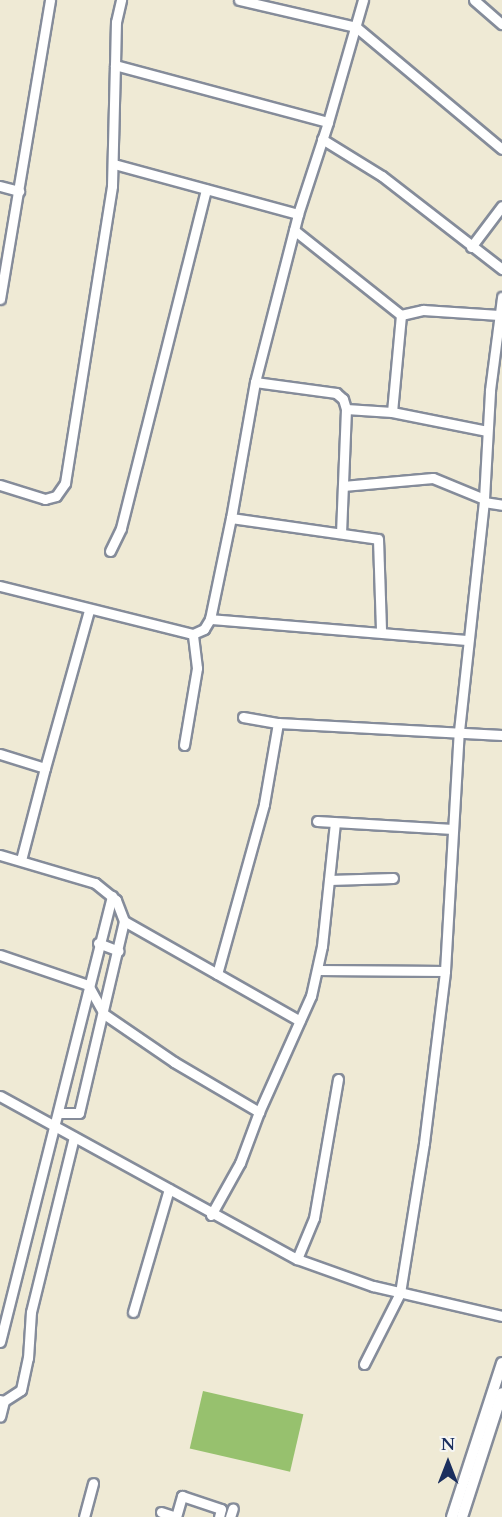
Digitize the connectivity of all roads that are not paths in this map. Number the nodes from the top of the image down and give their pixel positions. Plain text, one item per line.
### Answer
1 (50, 0) edge
2 (121, 0) edge
3 (239, 0) edge
4 (363, 0) edge
5 (474, 0) edge
6 (261, 3) edge
7 (502, 24) edge
8 (356, 27) junction
9 (115, 65) junction
10 (328, 122) junction
11 (322, 139) junction
12 (502, 149) edge
13 (114, 164) junction
14 (0, 186) edge
15 (206, 190) junction
16 (19, 191) junction
17 (502, 206) edge
18 (298, 214) junction
19 (294, 230) junction
20 (471, 247) junction
21 (502, 269) edge
22 (502, 297) edge
23 (0, 299) edge
24 (401, 315) junction
25 (499, 315) junction
26 (255, 382) junction
27 (346, 409) junction
28 (392, 411) junction
29 (487, 431) junction
30 (0, 485) edge
31 (343, 486) junction
32 (484, 501) junction
33 (502, 505) edge
34 (231, 518) junction
35 (341, 532) junction
36 (110, 551) dead end
37 (0, 586) edge
38 (89, 610) junction
39 (210, 619) junction
40 (381, 630) junction
41 (193, 634) junction
42 (468, 640) junction
43 (243, 717) dead end
44 (278, 723) junction
45 (459, 731) junction
46 (502, 735) edge
47 (184, 745) dead end
48 (0, 754) edge
49 (45, 768) junction
50 (317, 821) dead end
51 (335, 823) junction
52 (453, 829) junction
53 (0, 855) edge
54 (21, 860) junction
55 (393, 878) dead end
56 (329, 880) junction
57 (110, 893) junction
58 (124, 921) junction
59 (98, 943) junction
60 (119, 951) junction
61 (0, 955) edge
62 (318, 970) junction
63 (445, 971) junction
64 (217, 974) junction
65 (88, 985) junction
66 (104, 1014) junction
67 (300, 1021) junction
68 (338, 1079) dead end
69 (0, 1096) edge
70 (259, 1112) junction
71 (59, 1113) junction
72 (56, 1128) junction
73 (74, 1137) junction
74 (169, 1189) junction
75 (211, 1215) junction
76 (297, 1259) junction
77 (400, 1293) junction
78 (133, 1312) dead end
79 (502, 1316) edge
80 (0, 1342) edge
81 (502, 1362) edge
82 (364, 1364) dead end
83 (498, 1399) edge
84 (2, 1401) edge
85 (0, 1417) edge
86 (93, 1483) dead end
87 (161, 1512) dead end
88 (84, 1517) edge
89 (176, 1517) edge
90 (219, 1517) edge
91 (452, 1517) edge
92 (462, 1517) edge

1 - 16 street
2 - 9 street
3 - 6 street
4 - 8 street
5 - 7 street
6 - 8 street
8 - 10 street
8 - 12 street
9 - 10 street
9 - 13 street
10 - 11 street
11 - 18 street
11 - 20 street
13 - 15 street
13 - 30 street
14 - 16 street
15 - 18 street
15 - 36 street
16 - 23 street
17 - 20 street
18 - 19 street
19 - 24 street
19 - 26 street
20 - 21 street
22 - 25 street
24 - 25 street
24 - 28 street
25 - 29 street
26 - 27 street
26 - 34 street
27 - 28 street
27 - 31 street
28 - 29 street
29 - 32 street
31 - 32 street
31 - 35 street
32 - 33 street
32 - 42 street
34 - 35 street
34 - 39 street
35 - 40 street
37 - 38 street
38 - 41 street
38 - 49 street
39 - 40 street
39 - 41 street
40 - 42 street
41 - 47 street
42 - 45 street
43 - 44 street
44 - 45 street
44 - 64 street
45 - 46 street
45 - 52 street
48 - 49 street
49 - 54 street
50 - 51 street
51 - 52 street
51 - 56 street
52 - 63 street
53 - 54 street
54 - 57 street
55 - 56 street
56 - 62 street
57 - 58 street
57 - 59 street
58 - 60 street
58 - 64 street
59 - 60 street
59 - 65 street
60 - 66 street
61 - 65 street
62 - 63 street
62 - 67 street
63 - 77 street
64 - 67 street
65 - 66 street
65 - 71 street
66 - 70 street
66 - 71 street
67 - 70 street
68 - 76 street
69 - 72 street
70 - 75 street
71 - 72 street
72 - 73 street
72 - 80 street
73 - 74 street
73 - 84 street
74 - 75 street
74 - 78 street
75 - 76 street
76 - 77 street
77 - 79 street
77 - 82 street
81 - 83 main road
83 - 91 main road
83 - 92 main road
84 - 85 street
86 - 88 street
87 - 89 street
89 - 90 street

